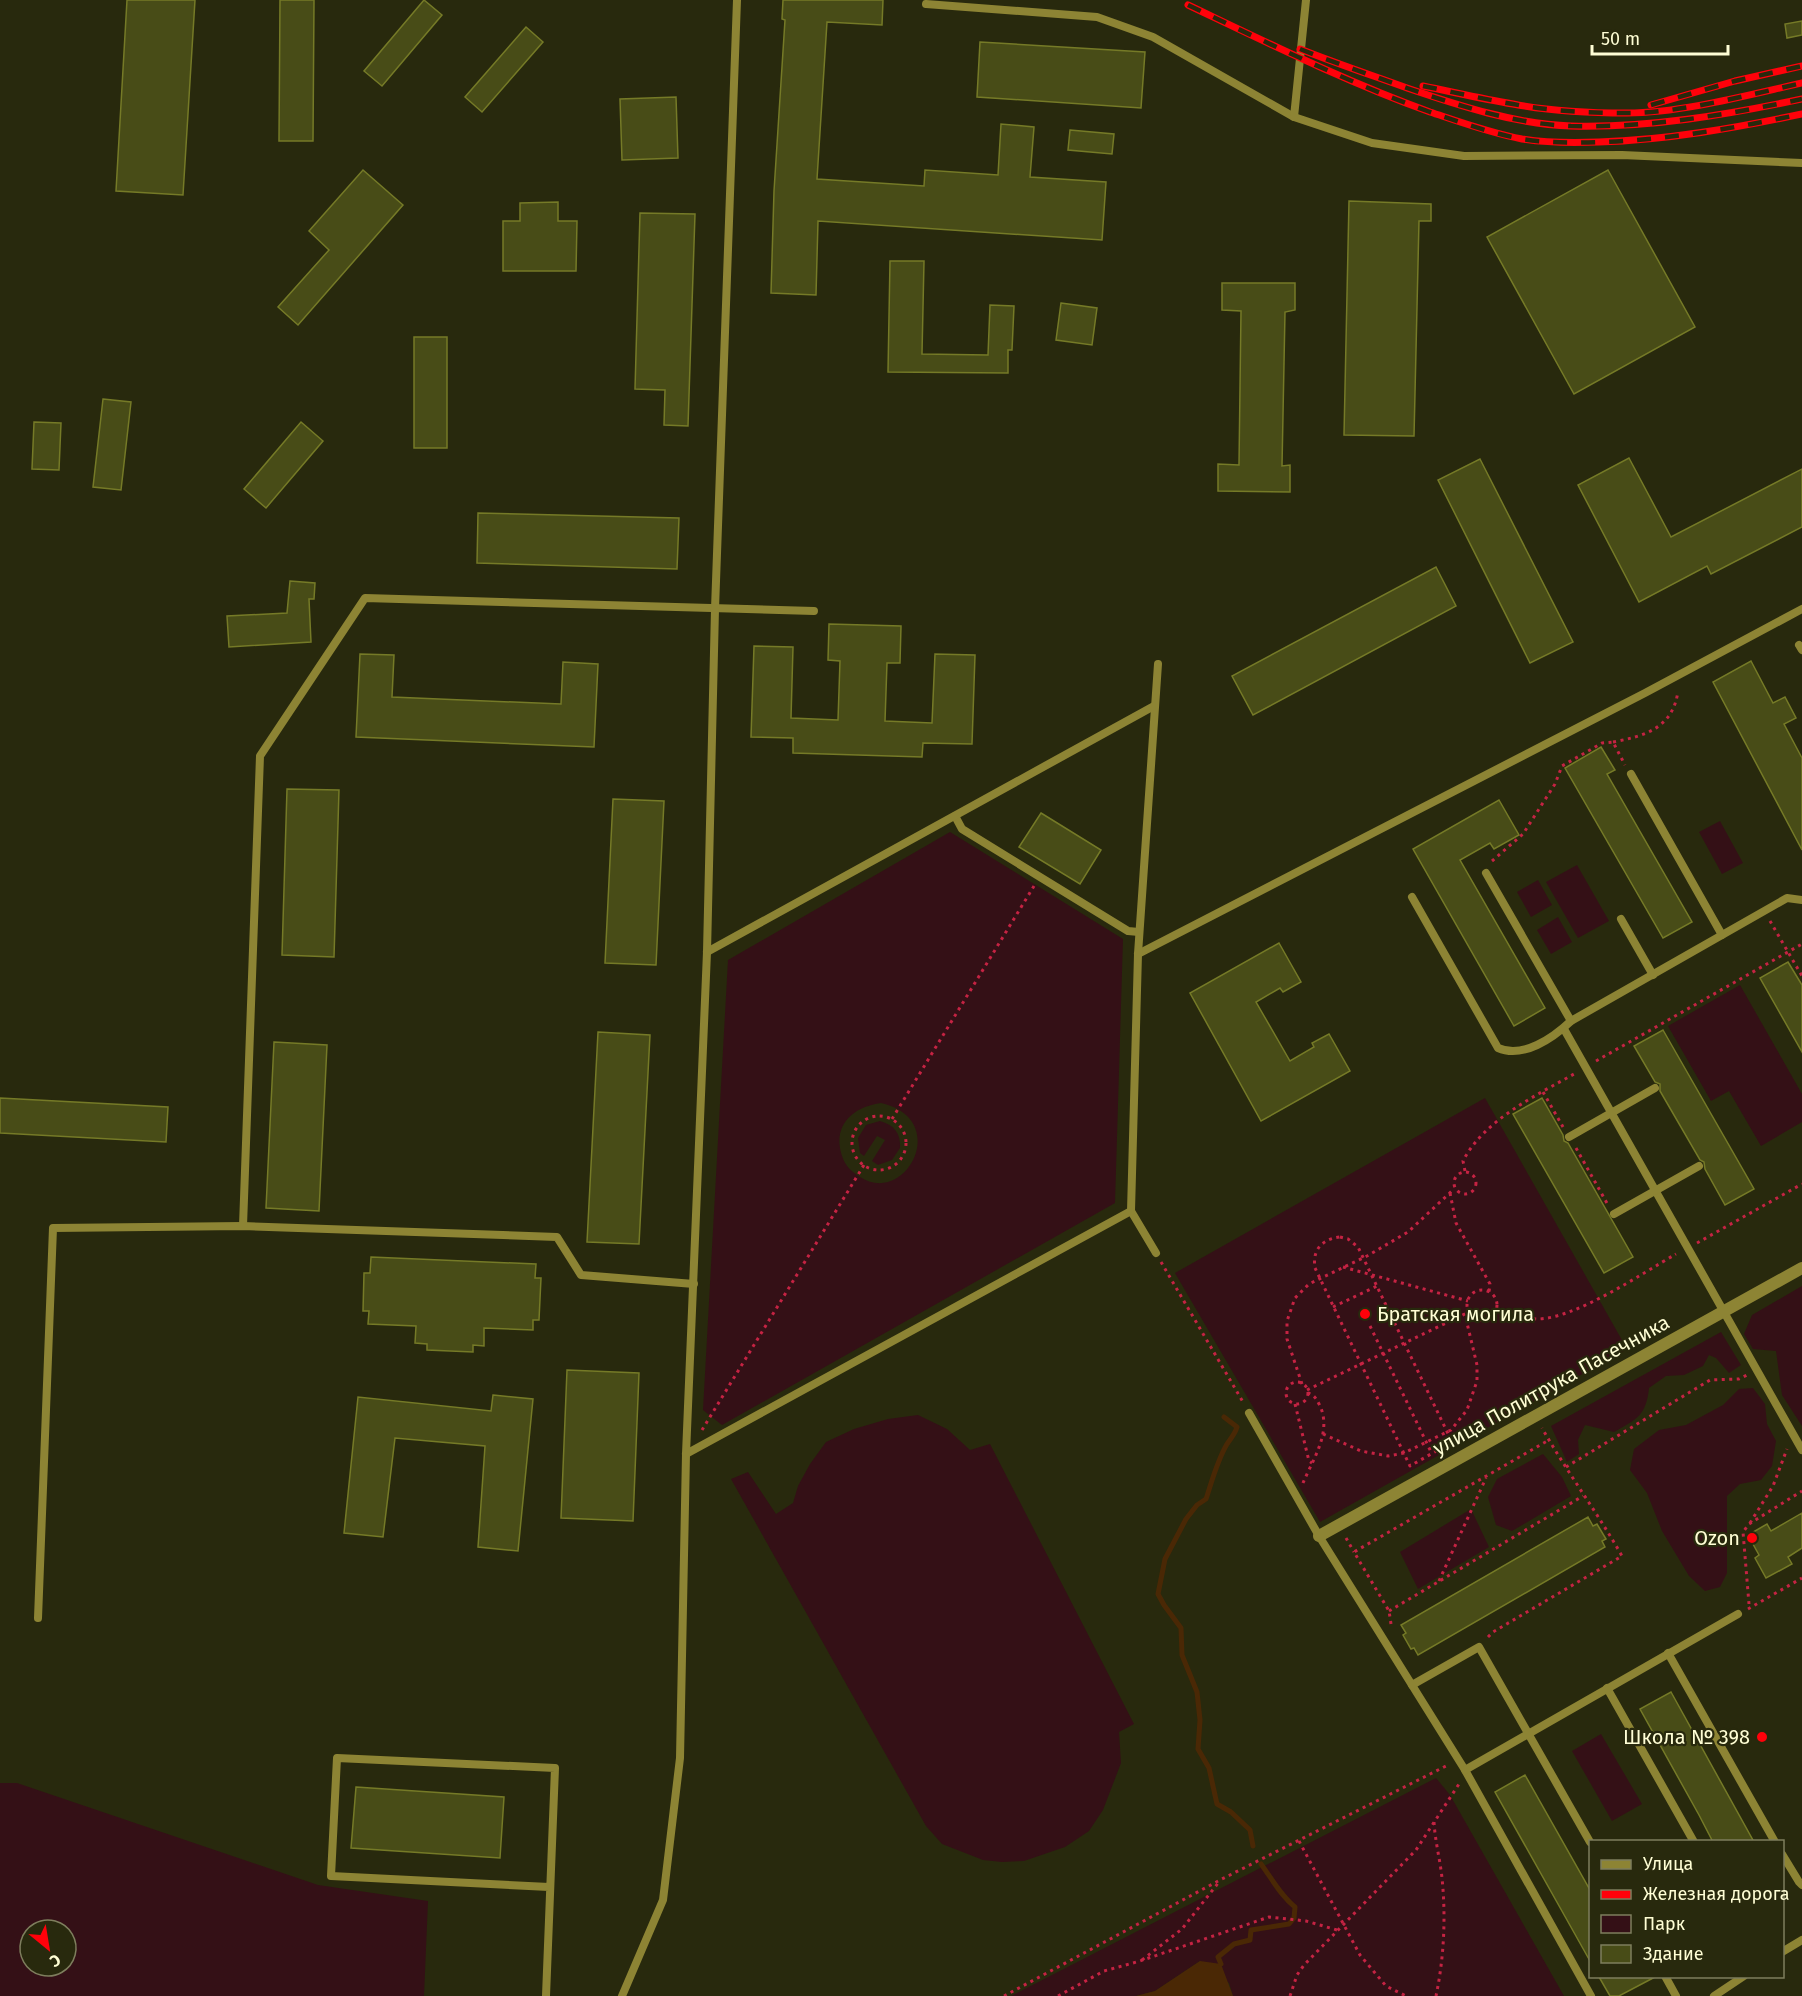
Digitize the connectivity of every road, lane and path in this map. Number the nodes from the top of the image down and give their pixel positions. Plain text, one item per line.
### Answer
1 (737, 0) edge
2 (1306, 0) edge
3 (926, 4) dead end
4 (1294, 117) junction
5 (1802, 163) edge
6 (715, 609) junction
7 (1802, 609) edge
8 (814, 611) dead end
9 (1158, 664) dead end
10 (1681, 673) junction
11 (1154, 706) junction
12 (1613, 742) junction
13 (1631, 774) joint
14 (955, 816) junction
15 (1486, 873) joint
16 (1040, 877) junction
17 (1412, 897) dead end
18 (1802, 900) edge
19 (1765, 911) junction
20 (1621, 919) dead end
21 (1139, 932) junction
22 (1722, 935) junction
23 (1802, 944) edge
24 (707, 952) junction
25 (1788, 952) junction
26 (1138, 954) junction
27 (1653, 975) junction
28 (1802, 976) edge
29 (1571, 1021) junction
30 (1564, 1029) junction
31 (1586, 1067) junction
32 (1655, 1088) dead end
33 (1543, 1092) junction
34 (1611, 1113) junction
35 (892, 1119) junction
36 (1569, 1137) junction
37 (864, 1165) junction
38 (1699, 1166) dead end
39 (1465, 1171) junction
40 (1802, 1184) edge
41 (1454, 1189) junction
42 (1655, 1191) junction
43 (1449, 1193) junction
44 (1131, 1210) junction
45 (1614, 1215) joint
46 (243, 1226) junction
47 (1688, 1248) junction
48 (1156, 1253) joint
49 (1363, 1258) junction
50 (1343, 1268) junction
51 (1802, 1268) edge
52 (1372, 1275) junction
53 (1319, 1278) junction
54 (694, 1284) junction
55 (1377, 1286) junction
56 (1489, 1292) junction
57 (1468, 1301) junction
58 (1333, 1307) junction
59 (1497, 1309) junction
60 (1724, 1312) junction
61 (1470, 1314) junction
62 (1370, 1326) dead end
63 (1404, 1343) junction
64 (1382, 1353) junction
65 (1361, 1364) junction
66 (1756, 1369) junction
67 (1302, 1384) junction
68 (1308, 1391) junction
69 (1295, 1404) junction
70 (1249, 1413) joint
71 (1536, 1416) junction
72 (1447, 1432) junction
73 (1792, 1433) junction
74 (1323, 1434) junction
75 (1549, 1440) junction
76 (1425, 1443) junction
77 (1802, 1450) edge
78 (1404, 1453) junction
79 (1432, 1453) junction
80 (686, 1454) junction
81 (1312, 1463) junction
82 (1566, 1467) junction
83 (1440, 1469) junction
84 (1487, 1476) junction
85 (1802, 1491) edge
86 (1583, 1496) junction
87 (1297, 1497) junction
88 (1749, 1524) junction
89 (1319, 1536) junction
90 (1802, 1578) edge
91 (1438, 1581) junction
92 (1750, 1607) junction
93 (1389, 1611) junction
94 (1738, 1614) joint
95 (38, 1618) dead end
96 (1392, 1628) dead end
97 (1479, 1647) junction
98 (1668, 1653) junction
99 (1412, 1685) junction
100 (1606, 1688) junction
101 (1529, 1733) junction
102 (1465, 1770) junction
103 (1434, 1822) junction
104 (1589, 1840) edge
105 (1693, 1840) edge
106 (1774, 1840) edge
107 (1299, 1841) junction
108 (1784, 1857) edge
109 (1220, 1880) junction
110 (1802, 1885) edge
111 (549, 1887) junction
112 (1345, 1923) junction
113 (1338, 1930) junction
114 (1802, 1940) edge
115 (1784, 1951) edge
116 (1140, 1962) junction
117 (1666, 1978) edge
118 (1742, 1978) edge
119 (546, 1996) edge
120 (622, 1996) edge
121 (1004, 1996) edge
122 (1058, 1996) edge
123 (1290, 1996) edge
124 (1406, 1996) edge
125 (1436, 1996) edge
126 (1591, 1996) edge
127 (1677, 1996) edge
128 (1713, 1996) edge

1 - 6 lane
2 - 4 lane
3 - 4 lane
4 - 5 lane
6 - 8 lane
6 - 24 lane
6 - 46 lane
7 - 10 lane
9 - 11 lane
10 - 12 path
10 - 26 lane
11 - 14 lane
11 - 21 lane
12 - 13 path
12 - 15 path
13 - 22 lane
14 - 16 lane
14 - 24 lane
15 - 29 lane
16 - 21 lane
16 - 35 path
17 - 30 lane
18 - 19 lane
19 - 22 lane
19 - 25 path
20 - 27 lane
21 - 26 lane
22 - 27 lane
23 - 25 path
24 - 54 lane
25 - 28 path
25 - 31 path
26 - 44 lane
27 - 29 lane
29 - 30 lane
30 - 31 lane
31 - 33 path
31 - 34 lane
32 - 34 lane
33 - 36 path
33 - 39 path
34 - 36 lane
34 - 42 lane
35 - 37 path
35 - 37 path
36 - 45 path
37 - 80 path
38 - 42 lane
39 - 41 path
39 - 41 path
40 - 47 path
41 - 43 path
42 - 45 lane
42 - 47 lane
43 - 49 path
43 - 56 path
44 - 48 lane
44 - 80 lane
46 - 54 lane
46 - 95 lane
47 - 59 path
47 - 60 lane
48 - 70 path
49 - 50 path
49 - 52 path
49 - 53 path
50 - 52 path
50 - 53 path
51 - 60 street, улица Политрука Пасечника
52 - 55 path
52 - 57 path
53 - 58 path
53 - 67 path
54 - 80 lane
55 - 58 path
55 - 63 path
56 - 57 path
56 - 59 path
57 - 61 path
58 - 65 path
59 - 61 path
60 - 66 lane
60 - 71 street, улица Политрука Пасечника
61 - 63 path
61 - 72 path
62 - 64 path
63 - 64 path
63 - 72 path
64 - 65 path
64 - 76 path
65 - 68 path
65 - 78 path
66 - 73 lane
66 - 82 path
67 - 68 path
67 - 69 path
68 - 69 path
68 - 74 path
69 - 81 path
70 - 87 lane
71 - 75 path
71 - 83 street, улица Политрука Пасечника
72 - 76 path
72 - 79 path
73 - 77 lane
73 - 88 path
74 - 78 path
74 - 81 path
75 - 82 path
75 - 84 path
76 - 78 path
76 - 79 path
78 - 79 path
79 - 83 path
80 - 120 lane
81 - 87 path
82 - 86 path
83 - 89 street, улица Политрука Пасечника
84 - 91 path
84 - 93 path
85 - 88 path
86 - 91 path
86 - 97 path
87 - 89 lane
88 - 92 path
89 - 99 lane
90 - 92 path
91 - 93 path
92 - 94 path
93 - 96 path
94 - 98 lane
97 - 99 lane
97 - 101 lane
98 - 100 lane
98 - 106 lane
99 - 102 lane
100 - 101 lane
100 - 105 lane
101 - 102 lane
101 - 104 lane
102 - 103 path
102 - 107 path
102 - 126 lane
103 - 112 path
103 - 125 path
107 - 109 path
107 - 112 path
108 - 110 lane
109 - 116 path
109 - 121 path
111 - 111 lane
111 - 119 lane
112 - 113 path
112 - 124 path
113 - 116 path
113 - 123 path
114 - 115 lane
116 - 122 path
117 - 127 lane
118 - 128 lane

